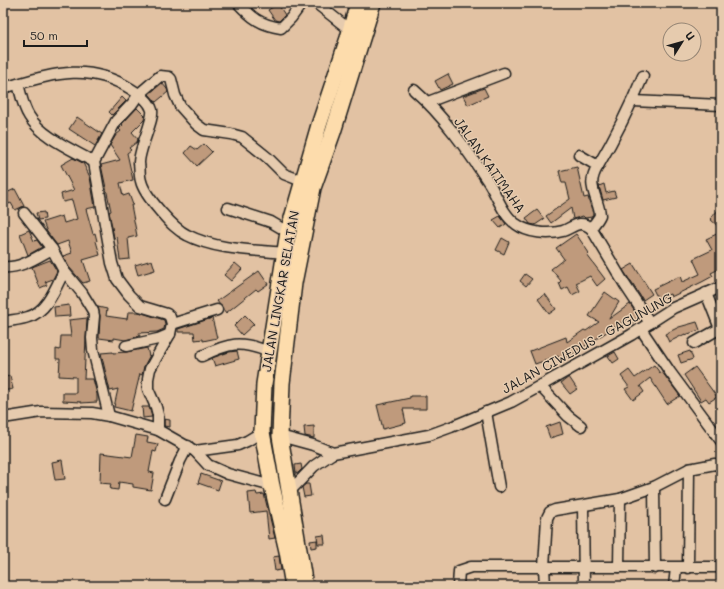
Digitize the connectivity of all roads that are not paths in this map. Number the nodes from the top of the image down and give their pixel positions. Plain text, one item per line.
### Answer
1 (238, 3) edge
2 (302, 3) edge
3 (316, 3) edge
4 (358, 3) edge
5 (373, 3) edge
6 (350, 30) junction
7 (504, 73) dead end
8 (643, 76) dead end
9 (18, 84) junction
10 (3, 88) edge
11 (414, 90) dead end
12 (139, 94) junction
13 (633, 101) junction
14 (428, 102) junction
15 (721, 105) edge
16 (332, 107) junction
17 (579, 155) dead end
18 (94, 162) junction
19 (598, 166) junction
20 (302, 181) junction
21 (228, 208) dead end
22 (24, 213) dead end
23 (591, 228) junction
24 (288, 232) junction
25 (303, 237) junction
26 (52, 249) junction
27 (284, 253) junction
28 (3, 268) edge
29 (64, 271) junction
30 (721, 287) edge
31 (706, 293) junction
32 (217, 310) dead end
33 (3, 322) edge
34 (172, 324) junction
35 (645, 326) junction
36 (170, 334) junction
37 (694, 343) dead end
38 (126, 346) dead end
39 (269, 352) junction
40 (202, 356) dead end
41 (540, 386) junction
42 (486, 412) junction
43 (109, 416) junction
44 (3, 418) edge
45 (581, 426) dead end
46 (158, 430) junction
47 (262, 432) junction
48 (280, 436) junction
49 (721, 441) edge
50 (191, 448) junction
51 (333, 453) junction
52 (721, 466) edge
53 (689, 469) junction
54 (272, 486) junction
55 (499, 487) dead end
56 (654, 487) junction
57 (290, 491) junction
58 (620, 499) junction
59 (165, 500) dead end
60 (583, 506) junction
61 (544, 567) junction
62 (583, 567) junction
63 (721, 567) edge
64 (619, 568) junction
65 (655, 568) junction
66 (676, 568) junction
67 (688, 568) junction
68 (293, 586) edge
69 (305, 586) edge
70 (458, 586) edge
71 (545, 586) edge
72 (584, 586) edge
73 (674, 586) edge

1 - 2 street
3 - 6 street
4 - 6 highway, JALAN LINGKAR SELATAN
5 - 16 highway, JALAN LINGKAR SELATAN
6 - 16 highway, JALAN LINGKAR SELATAN
7 - 14 street
8 - 13 street
9 - 10 street
9 - 12 street
9 - 18 street
11 - 14 street, JALAN KATIMAHA
12 - 18 street
12 - 20 street
12 - 27 street
13 - 15 street
13 - 19 street
14 - 23 street, JALAN KATIMAHA
16 - 20 highway, JALAN LINGKAR SELATAN
16 - 25 highway, JALAN LINGKAR SELATAN
17 - 19 street
18 - 34 street
19 - 23 street
20 - 24 highway, JALAN LINGKAR SELATAN
21 - 24 street
22 - 26 street
23 - 35 street
24 - 25 highway
24 - 27 highway, JALAN LINGKAR SELATAN
25 - 48 highway, JALAN LINGKAR SELATAN
26 - 28 street
26 - 29 street
27 - 39 highway, JALAN LINGKAR SELATAN
29 - 33 street
29 - 43 street
30 - 31 street, JALAN CIWEDUS - GAGUNUNG
31 - 35 street, JALAN CIWEDUS - GAGUNUNG
31 - 37 street
32 - 34 street
34 - 36 street
35 - 41 street, JALAN CIWEDUS - GAGUNUNG
35 - 49 street
36 - 38 street
36 - 46 street
39 - 40 street
39 - 47 highway, JALAN LINGKAR SELATAN
41 - 42 street, JALAN CIWEDUS - GAGUNUNG
41 - 45 street
42 - 51 street, JALAN CIWEDUS - GAGUNUNG
42 - 55 street
43 - 44 street
43 - 46 street
46 - 50 street
47 - 50 street
47 - 54 highway, JALAN LINGKAR SELATAN
48 - 51 street
48 - 57 highway, JALAN LINGKAR SELATAN
50 - 54 street
50 - 59 street
51 - 57 street
52 - 53 street
53 - 56 street
53 - 67 street
54 - 68 highway, JALAN LINGKAR SELATAN
56 - 58 street
56 - 65 street
57 - 69 highway, JALAN LINGKAR SELATAN
58 - 60 street
58 - 64 street
60 - 61 street
60 - 62 street
61 - 62 street
61 - 70 street
61 - 71 street
62 - 64 street
62 - 72 street
63 - 67 street
64 - 65 street
65 - 66 street
66 - 67 street
66 - 73 street

